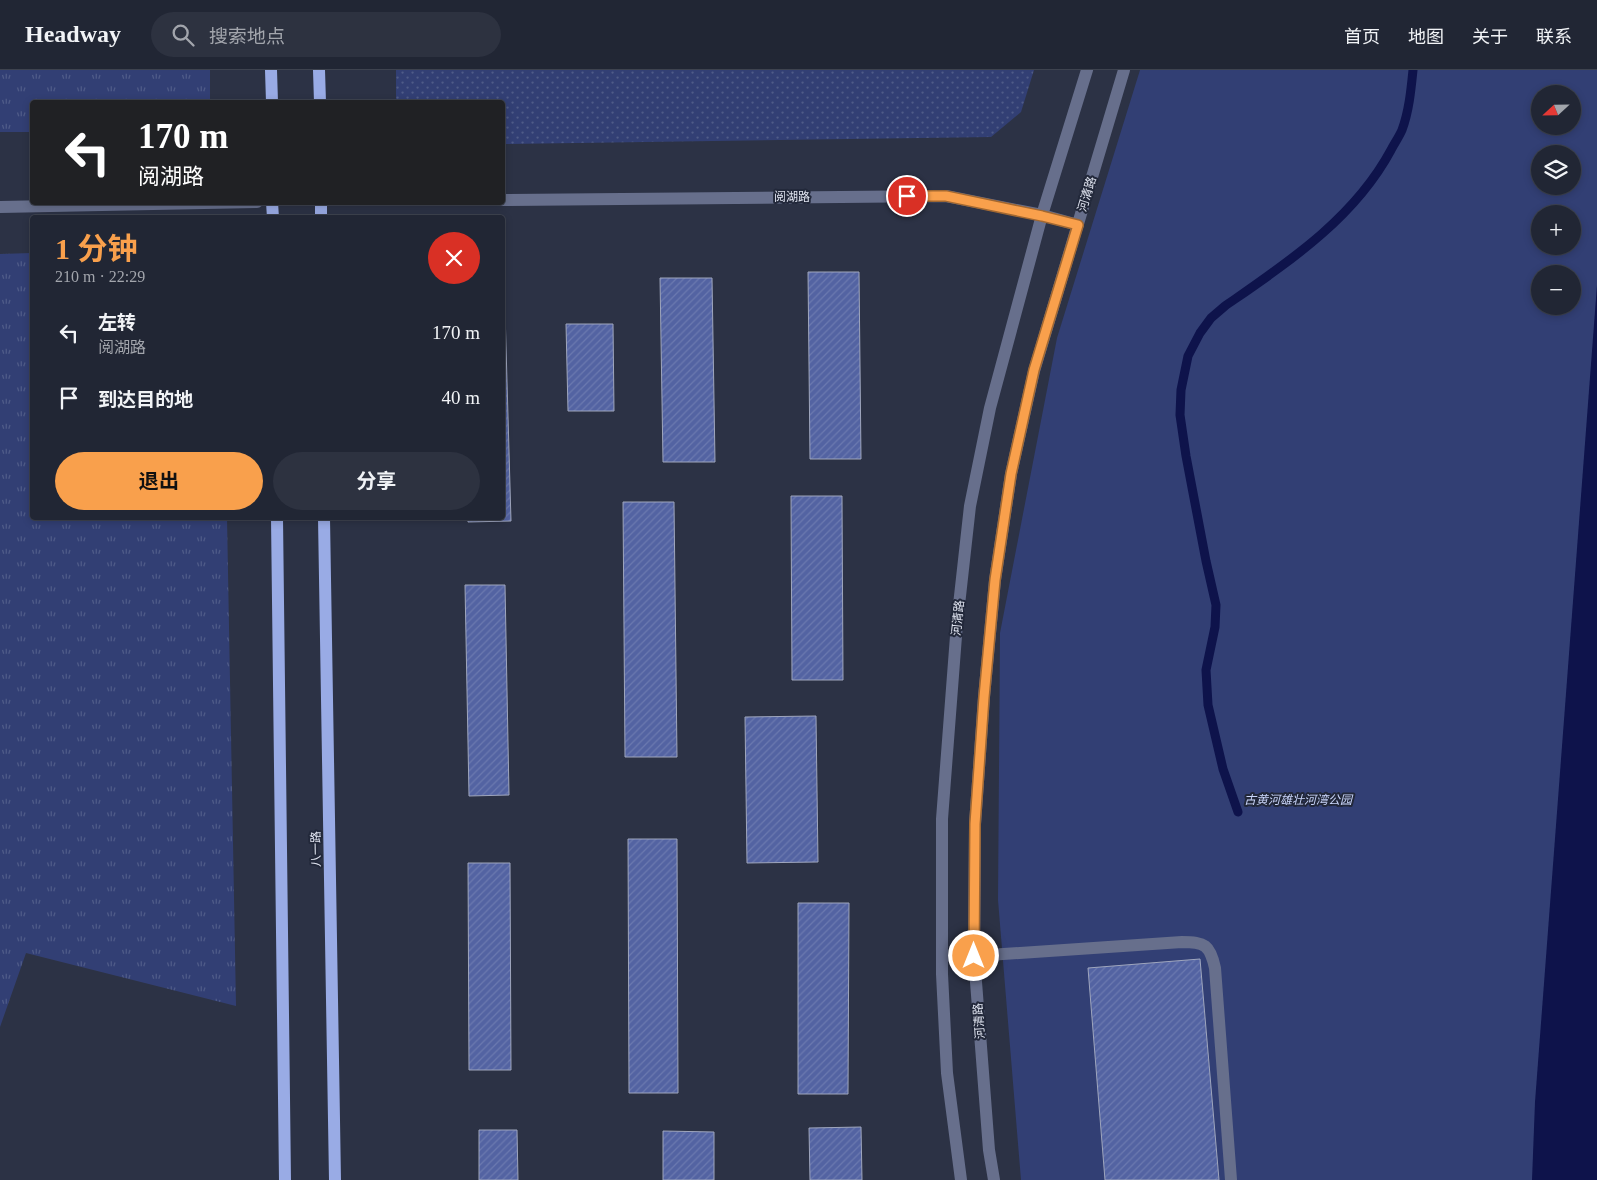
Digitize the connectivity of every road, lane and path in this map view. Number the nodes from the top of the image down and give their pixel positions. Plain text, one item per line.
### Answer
1 (271, 70) edge
2 (319, 70) edge
3 (1087, 70) edge
4 (1124, 70) edge
5 (272, 100) edge
6 (320, 100) edge
7 (505, 200) edge
8 (103, 205) edge
9 (0, 207) edge
10 (1042, 216) junction
11 (1078, 225) junction
12 (277, 520) edge
13 (324, 520) edge
14 (974, 956) junction
15 (285, 1180) edge
16 (335, 1180) edge
17 (961, 1180) edge
18 (994, 1180) edge
19 (1232, 1180) edge

1 - 5 main road
2 - 6 main road
3 - 10 street, 河清路
4 - 11 street, 河清路
7 - 10 street, 阅湖路
8 - 9 street
10 - 11 street, 阅湖路
10 - 17 street, 河清路
11 - 14 street, 河清路
12 - 15 main road
13 - 16 main road, 八一路
14 - 18 street, 河清路
14 - 19 street

